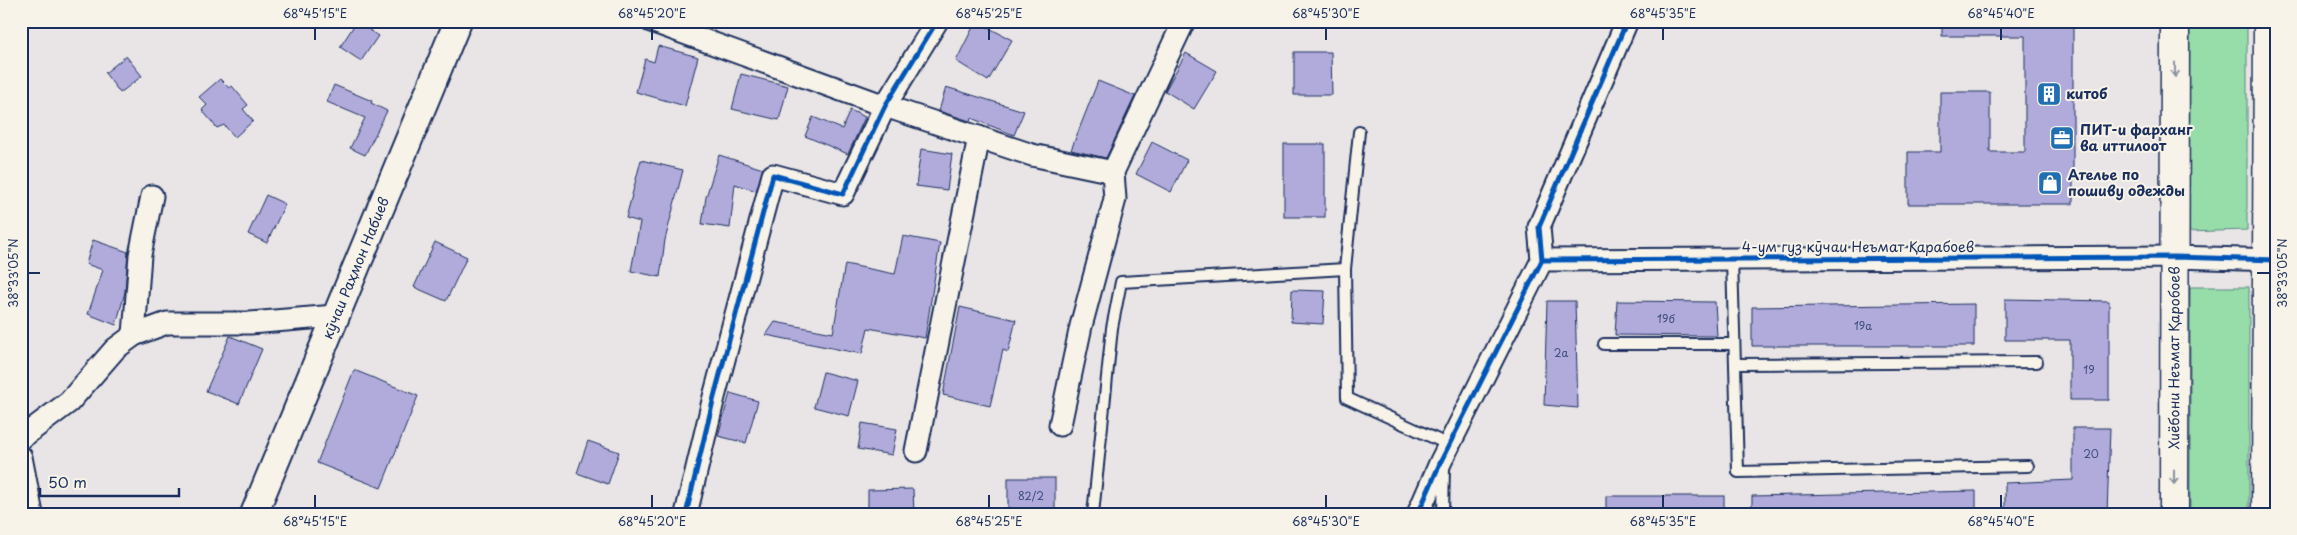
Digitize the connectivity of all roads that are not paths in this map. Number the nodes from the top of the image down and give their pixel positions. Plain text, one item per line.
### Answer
1 (458, 21) edge
2 (651, 21) edge
3 (937, 21) edge
4 (1184, 21) edge
5 (1627, 21) edge
6 (2175, 21) edge
7 (2268, 21) edge
8 (886, 106) junction
9 (1358, 132) dead end
10 (979, 137) junction
11 (1113, 172) junction
12 (152, 196) dead end
13 (2174, 257) junction
14 (1732, 259) junction
15 (1542, 260) junction
16 (2271, 260) edge
17 (1345, 269) junction
18 (334, 316) junction
19 (134, 336) junction
20 (1604, 344) dead end
21 (1734, 344) junction
22 (2037, 362) dead end
23 (1735, 364) junction
24 (1060, 425) dead end
25 (21, 438) edge
26 (916, 451) dead end
27 (1445, 453) junction
28 (21, 457) edge
29 (2028, 466) dead end
30 (32, 514) edge
31 (254, 514) edge
32 (686, 514) edge
33 (1093, 514) edge
34 (1418, 514) edge
35 (1443, 514) edge
36 (2174, 514) edge
37 (2266, 514) edge

1 - 18 street, кӯчаи Раҳмон Набиев
2 - 8 street
3 - 8 street
4 - 11 street
5 - 15 street
6 -> 13 highway, Хиёбони Неъмат Қаробоев
7 - 16 highway
8 - 10 street
8 - 32 street
9 - 17 lane
10 - 11 street
10 - 26 street
11 - 24 street
12 - 19 street
13 - 14 street, 4-ум гуз кӯчаи Неъмат Қарабоев
13 - 16 street, 4-ум гуз кӯчаи Неъмат Қарабоев
13 -> 36 highway, Хиёбони Неъмат Қаробоев
14 - 15 street, 4-ум гуз кӯчаи Неъмат Қарабоев
14 - 21 lane
15 - 27 street
16 - 37 highway
17 - 27 lane
17 - 33 lane
18 - 19 street
18 - 31 street, кӯчаи Раҳмон Набиев
19 - 25 street
20 - 21 lane
21 - 23 lane
22 - 23 lane
23 - 29 lane
27 - 34 street
27 - 35 lane
28 - 30 street

